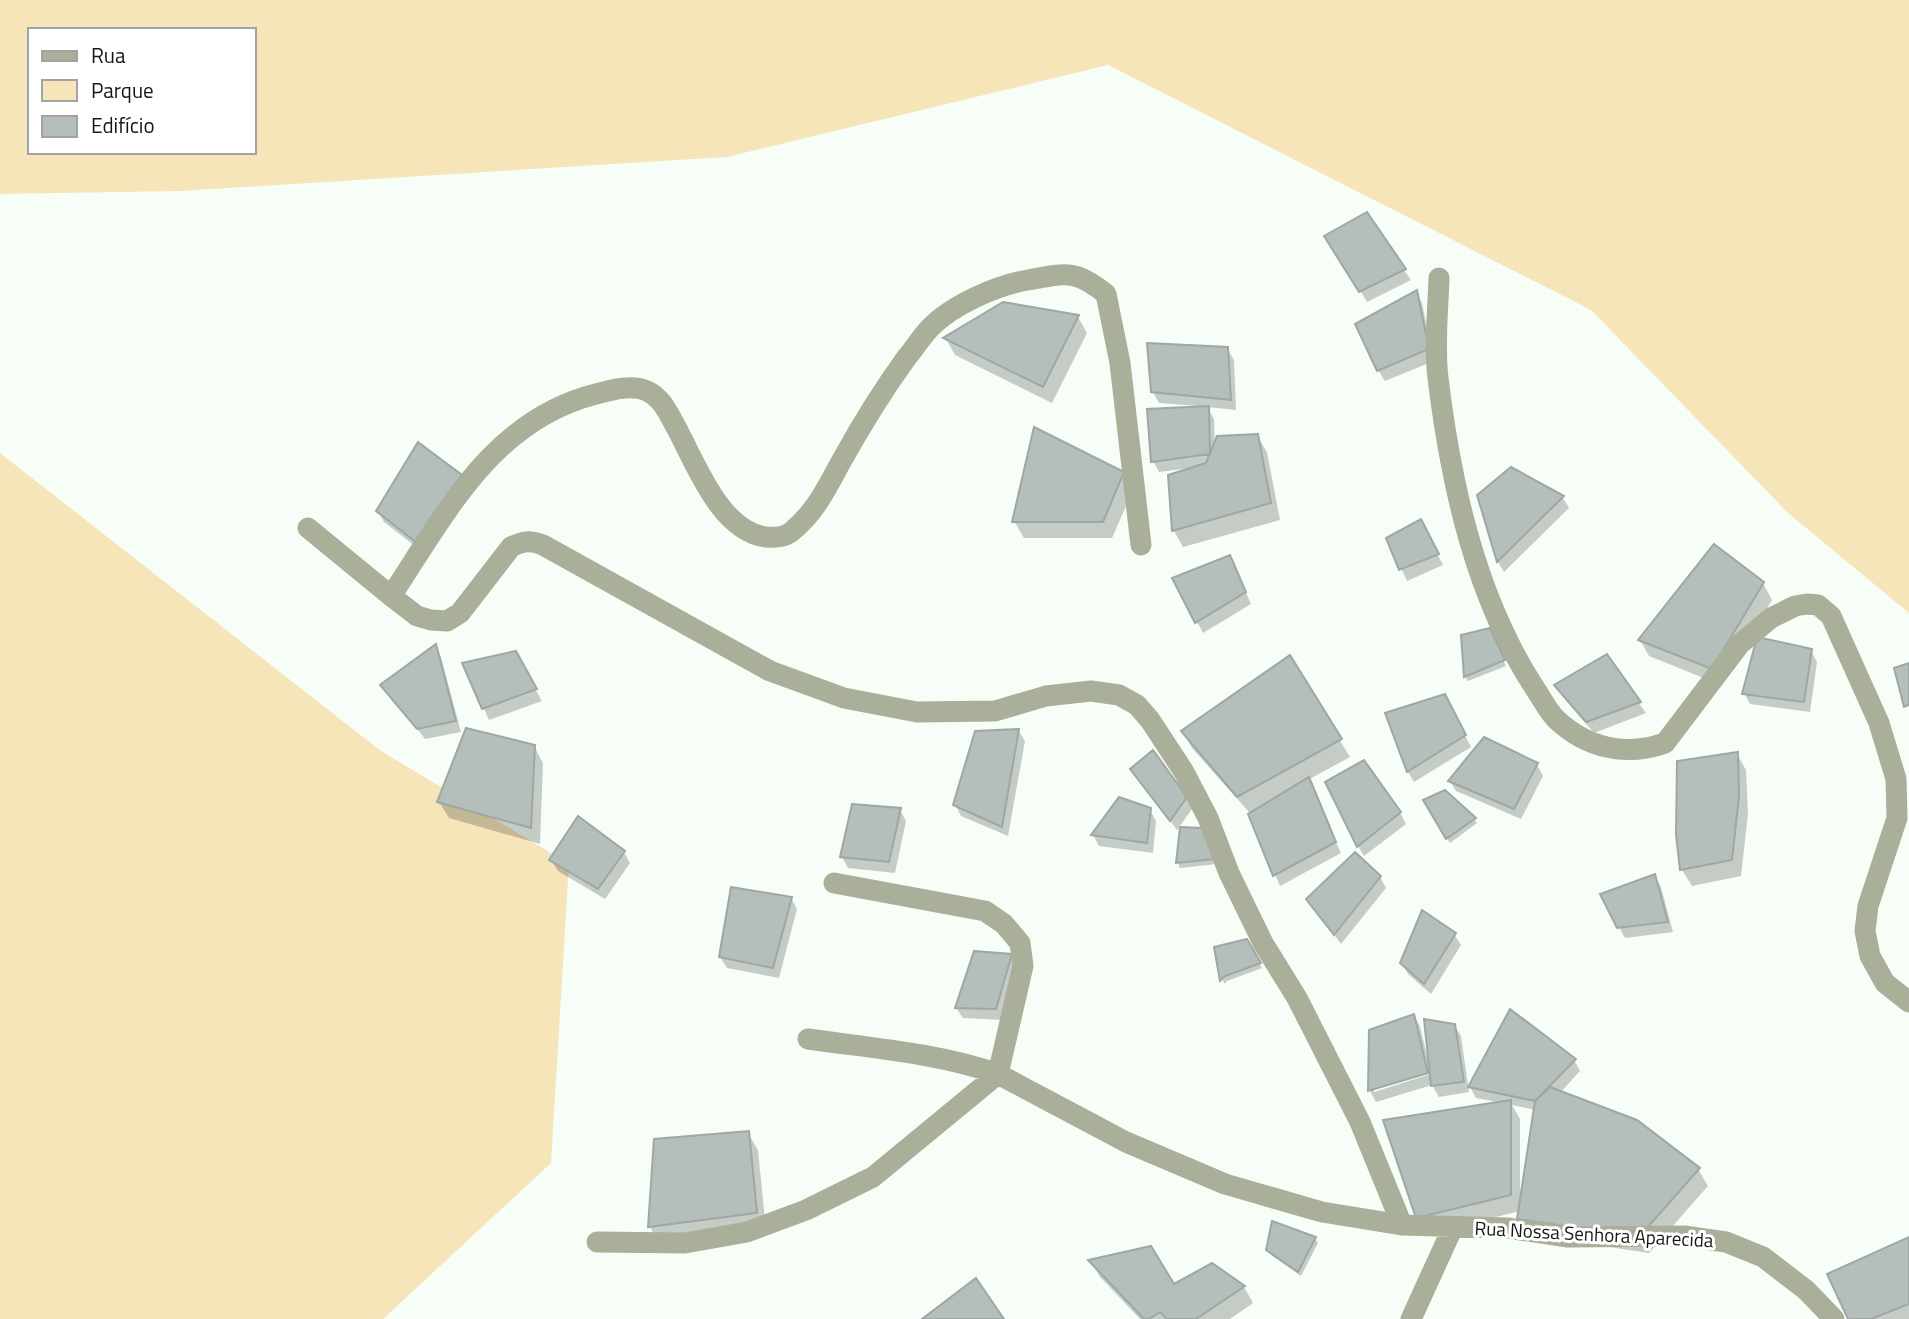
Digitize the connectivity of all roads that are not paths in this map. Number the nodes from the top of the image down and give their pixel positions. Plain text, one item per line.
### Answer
1 (1439, 278) dead end
2 (308, 528) dead end
3 (1141, 545) dead end
4 (391, 596) junction
5 (834, 883) dead end
6 (1909, 1002) edge
7 (807, 1039) dead end
8 (998, 1074) junction
9 (1402, 1225) junction
10 (1453, 1227) junction
11 (597, 1242) dead end
12 (1411, 1319) edge
13 (1834, 1319) edge

1 - 6 street
2 - 4 street
3 - 4 street
4 - 9 street
5 - 8 street
7 - 8 street, Rua Nossa Senhora Aparecida
8 - 9 street, Rua Nossa Senhora Aparecida
8 - 11 street
9 - 10 street, Rua Nossa Senhora Aparecida
10 - 12 street
10 - 13 street, Rua Nossa Senhora Aparecida

